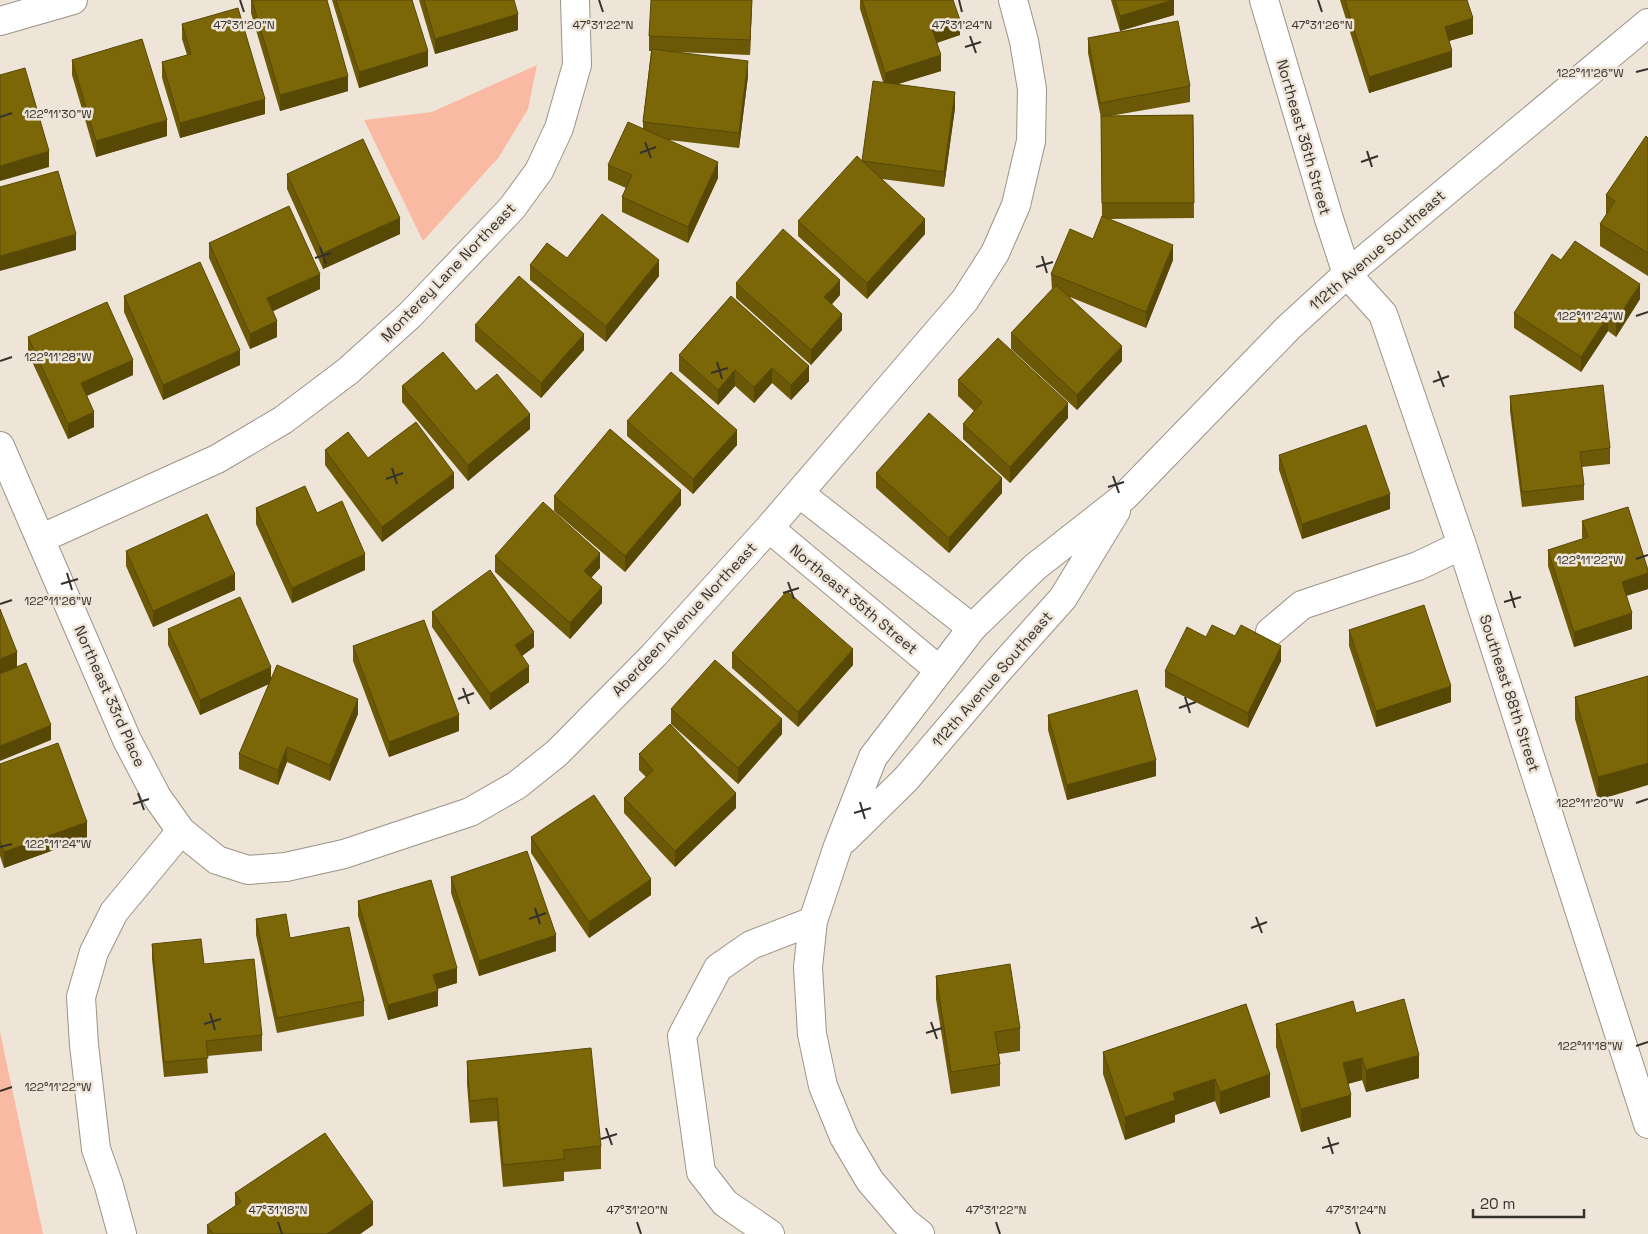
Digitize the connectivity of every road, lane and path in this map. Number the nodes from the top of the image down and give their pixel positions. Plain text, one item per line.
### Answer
1 (73, 0) edge
2 (575, 0) edge
3 (1013, 0) edge
4 (1264, 0) edge
5 (27, 6) edge
6 (0, 22) edge
7 (1648, 23) edge
8 (1348, 274) junction
9 (0, 446) edge
10 (798, 493) junction
11 (1124, 497) junction
12 (769, 528) junction
13 (40, 539) junction
14 (1462, 545) junction
15 (972, 628) junction
16 (1270, 632) dead end
17 (938, 670) junction
18 (181, 831) junction
19 (838, 846) junction
20 (813, 921) junction
21 (1648, 1124) edge
22 (109, 1186) junction
23 (764, 1232) edge
24 (106, 1234) edge
25 (122, 1234) edge
26 (920, 1234) edge

1 - 5 street
2 - 13 street, Monterey Lane Northeast
3 - 10 street, Aberdeen Avenue Northeast
4 - 8 street, Northeast 36th Street
5 - 6 street
7 - 8 street, 112th Avenue Southeast
8 - 11 street, 112th Avenue Southeast
8 - 14 street, Southeast 88th Street
9 - 13 street, Northeast 33rd Place
10 - 12 street, Aberdeen Avenue Northeast
10 - 15 street
11 - 15 street, 112th Avenue Southeast
11 - 19 street, 112th Avenue Southeast
12 - 17 street, Northeast 35th Street
12 - 18 street, Aberdeen Avenue Northeast
13 - 18 street, Northeast 33rd Place
14 - 16 street
14 - 21 street, Southeast 88th Street
15 - 17 street, 112th Avenue Southeast
17 - 19 street, 112th Avenue Southeast
18 - 22 street
19 - 20 street, 112th Avenue Southeast
20 - 23 street
20 - 26 street, 112th Avenue Southeast
22 - 24 street
22 - 25 street

